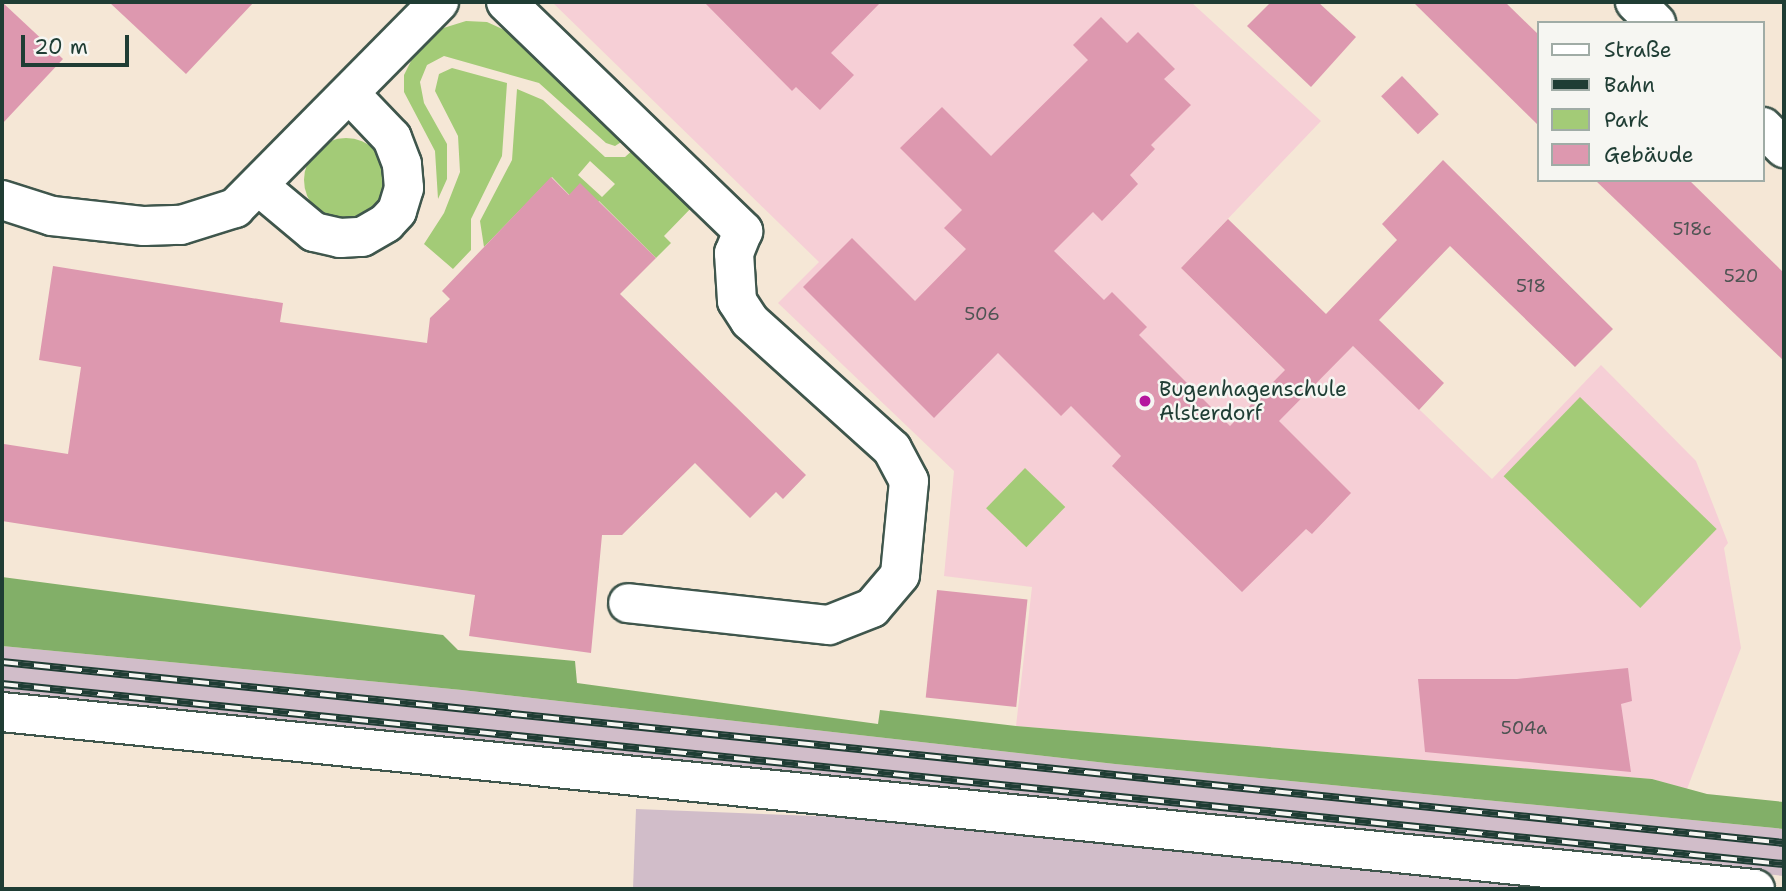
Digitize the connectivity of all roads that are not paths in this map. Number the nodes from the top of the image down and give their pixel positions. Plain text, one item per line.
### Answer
1 (439, 2) edge
2 (506, 2) edge
3 (1635, 2) edge
4 (1654, 21) edge
5 (350, 94) junction
6 (1765, 129) edge
7 (1784, 148) edge
8 (260, 187) junction
9 (2, 200) edge
10 (628, 603) dead end
11 (2, 712) edge
12 (1755, 889) edge

1 - 5 street
2 - 10 street
3 - 4 street
5 - 8 street
5 - 8 street
6 - 7 street
8 - 9 street
11 - 12 street

